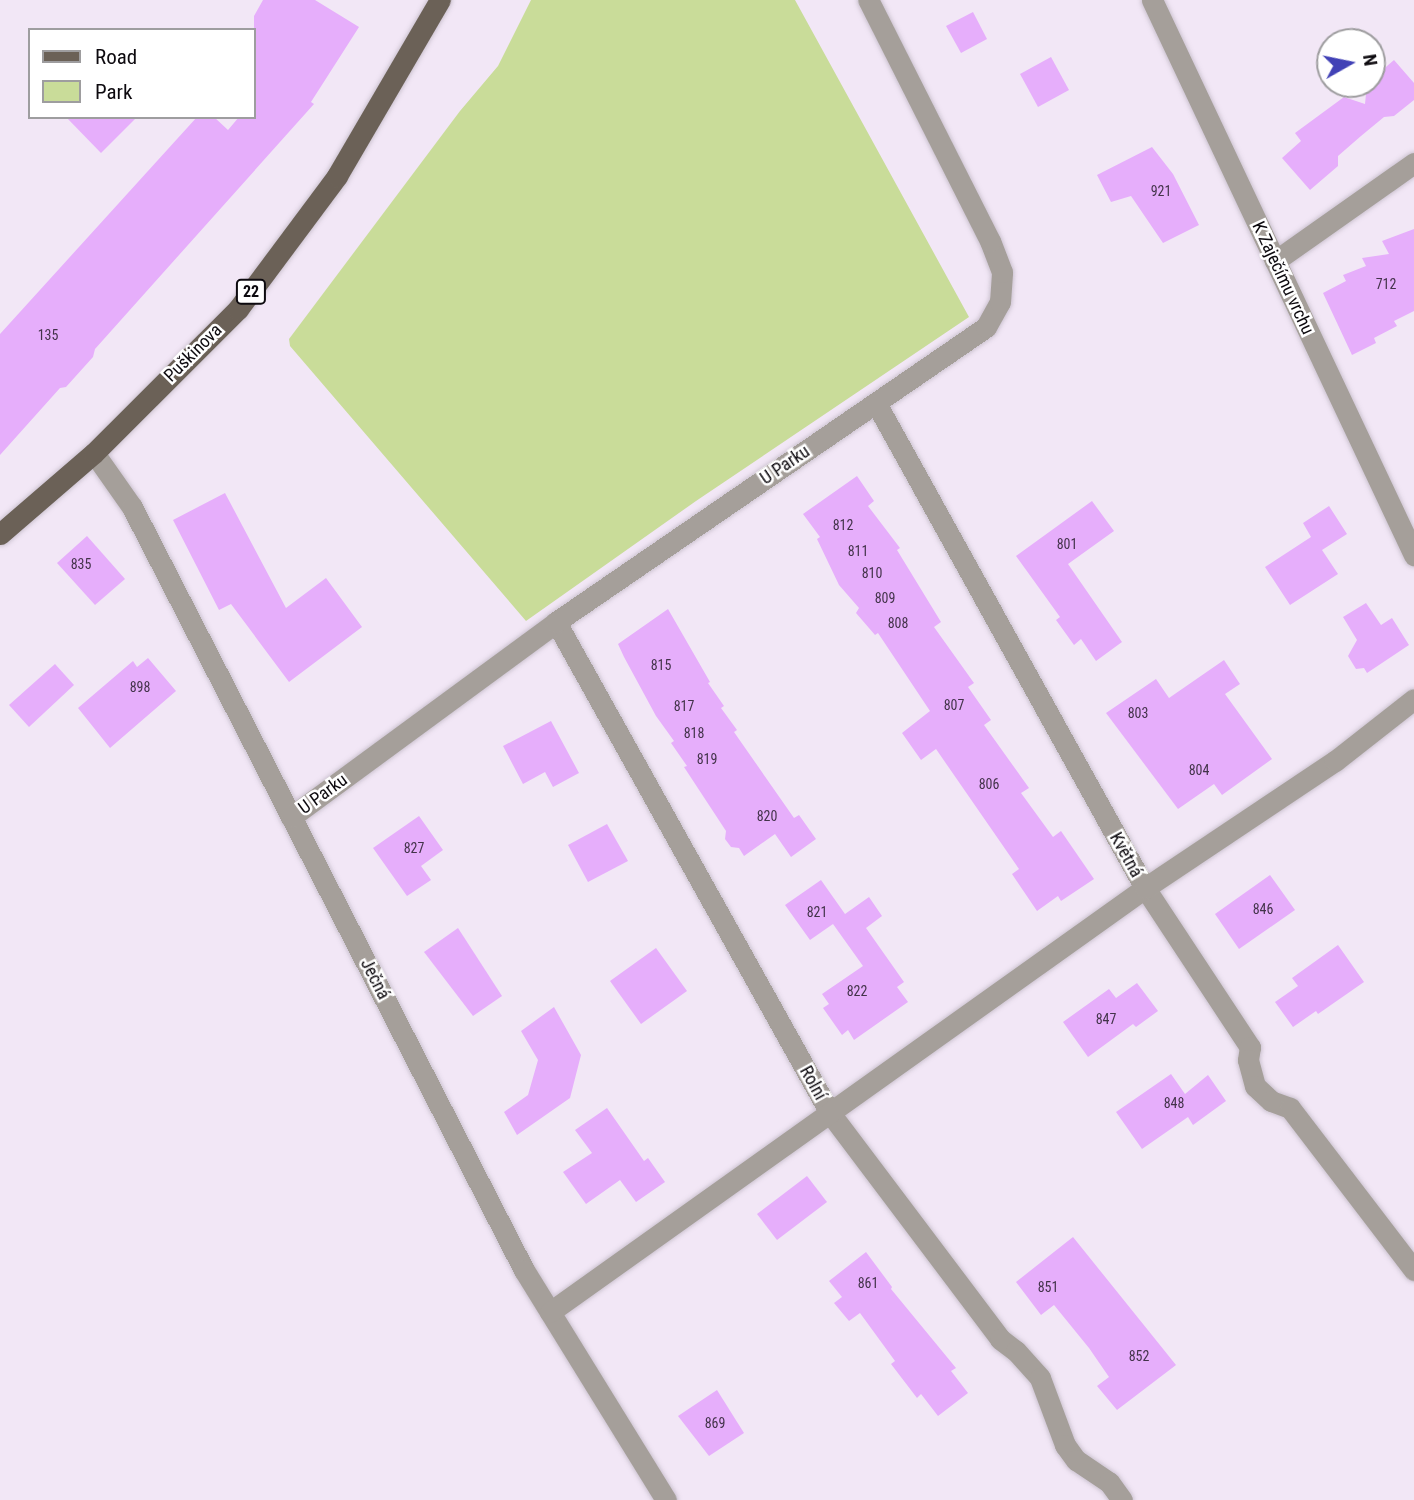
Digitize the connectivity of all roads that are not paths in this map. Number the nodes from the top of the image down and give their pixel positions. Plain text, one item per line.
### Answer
1 (440, 0) edge
2 (868, 0) edge
3 (1152, 0) edge
4 (1414, 163) edge
5 (1275, 261) junction
6 (876, 403) junction
7 (94, 453) junction
8 (0, 534) edge
9 (1414, 555) edge
10 (556, 622) junction
11 (1414, 699) edge
12 (291, 817) junction
13 (1145, 888) junction
14 (830, 1114) junction
15 (1414, 1270) edge
16 (550, 1312) junction
17 (666, 1500) edge
18 (1122, 1500) edge

1 - 7 main road, Puškinova / 22
2 - 6 street, U Parku
3 - 5 street, K Zaječímu vrchu
4 - 5 street
5 - 9 street, K Zaječímu vrchu
6 - 10 street, U Parku
6 - 13 street, Květná
7 - 8 main road, Puškinova / 22
7 - 12 street, Ječná
10 - 12 street, U Parku
10 - 14 street, Rolní
11 - 13 street
12 - 16 street, Ječná
13 - 14 street
13 - 15 street, Květná
14 - 16 street
14 - 18 street, Rolní
16 - 17 street, Ječná

